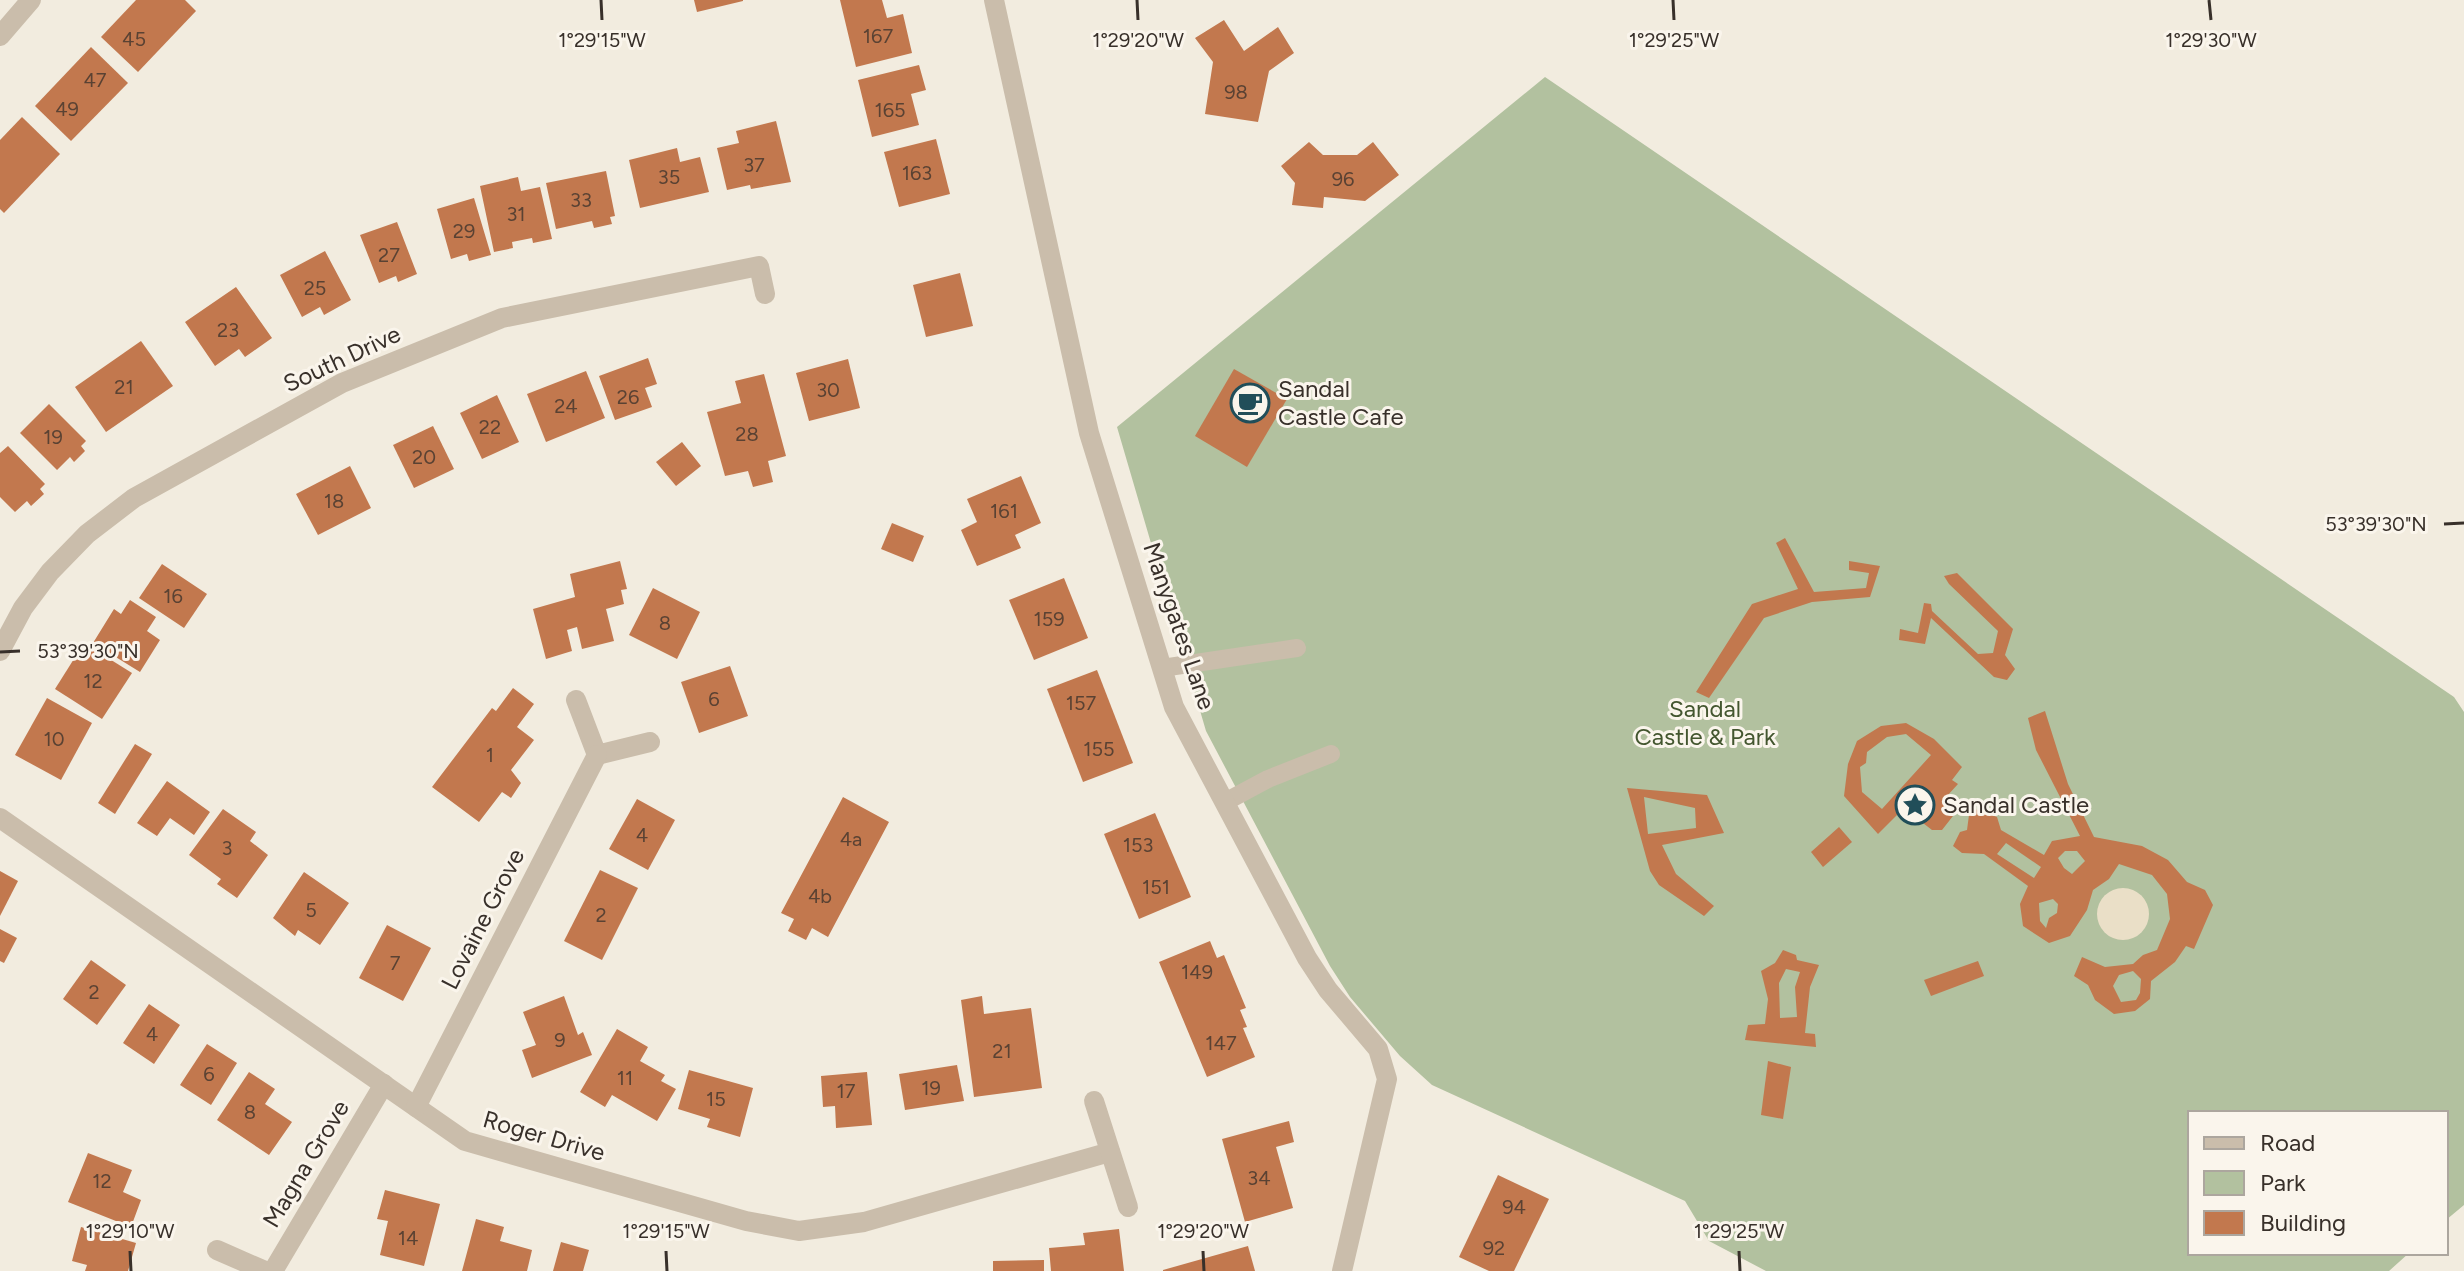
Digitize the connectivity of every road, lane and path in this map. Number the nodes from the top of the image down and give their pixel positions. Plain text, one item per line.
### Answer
1 (31, 0) edge
2 (994, 0) edge
3 (0, 36) edge
4 (765, 294) dead end
5 (1297, 648) dead end
6 (0, 651) edge
7 (1162, 668) junction
8 (576, 700) dead end
9 (650, 742) dead end
10 (1331, 754) dead end
11 (597, 755) junction
12 (1225, 802) junction
13 (0, 818) edge
14 (384, 1084) junction
15 (1094, 1101) dead end
16 (416, 1107) junction
17 (1110, 1152) junction
18 (1128, 1207) dead end
19 (217, 1250) dead end
20 (265, 1271) edge
21 (273, 1271) edge
22 (1342, 1271) edge

1 - 3 street
2 - 7 street, Manygates Lane
4 - 6 street, South Drive
5 - 7 lane
7 - 12 street, Manygates Lane
8 - 11 street
9 - 11 street
10 - 12 lane
11 - 16 street, Lovaine Grove
12 - 22 street, Manygates Lane
13 - 14 street, Roger Drive
14 - 16 street, Roger Drive
14 - 21 street, Magna Grove
15 - 17 street
16 - 17 street, Roger Drive
17 - 18 street
19 - 20 street

